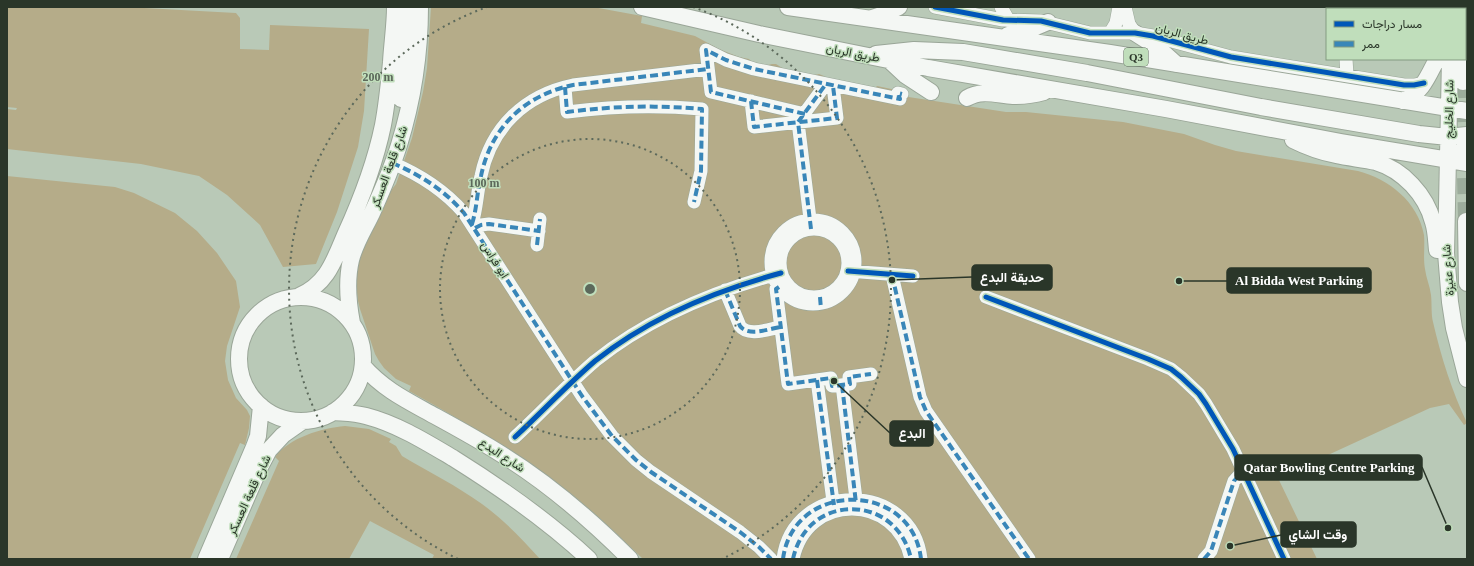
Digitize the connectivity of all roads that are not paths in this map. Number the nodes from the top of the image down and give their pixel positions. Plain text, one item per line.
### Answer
1 (395, 7) edge
2 (409, 7) edge
3 (420, 7) edge
4 (428, 7) edge
5 (642, 7) edge
6 (788, 7) edge
7 (899, 7) edge
8 (935, 7) edge
9 (990, 7) edge
10 (1001, 7) edge
11 (1119, 7) edge
12 (1125, 7) edge
13 (978, 16) junction
14 (869, 18) junction
15 (1008, 21) junction
16 (1048, 22) junction
17 (1110, 33) junction
18 (1135, 33) junction
19 (998, 36) junction
20 (863, 56) junction
21 (1346, 60) edge
22 (1436, 60) edge
23 (1450, 60) edge
24 (1464, 60) edge
25 (890, 61) junction
26 (417, 62) junction
27 (1176, 64) junction
28 (708, 70) junction
29 (1347, 76) junction
30 (1463, 82) dead end
31 (1424, 83) junction
32 (830, 85) junction
33 (565, 87) junction
34 (1054, 89) junction
35 (931, 92) dead end
36 (902, 94) dead end
37 (967, 98) dead end
38 (751, 101) junction
39 (1403, 101) junction
40 (1449, 108) junction
41 (1467, 111) edge
42 (802, 118) junction
43 (1467, 118) edge
44 (1275, 130) junction
45 (1467, 135) edge
46 (1448, 137) junction
47 (399, 145) junction
48 (1467, 148) edge
49 (1447, 160) junction
50 (392, 163) junction
51 (1467, 163) edge
52 (694, 202) dead end
53 (1466, 221) dead end
54 (810, 224) junction
55 (473, 226) junction
56 (538, 245) dead end
57 (851, 271) junction
58 (777, 274) junction
59 (892, 275) junction
60 (912, 276) dead end
61 (1467, 283) edge
62 (779, 287) junction
63 (725, 290) junction
64 (299, 296) junction
65 (986, 297) dead end
66 (1450, 302) junction
67 (820, 303) junction
68 (352, 323) junction
69 (780, 328) junction
70 (363, 366) junction
71 (871, 374) dead end
72 (1467, 379) edge
73 (817, 380) junction
74 (573, 382) junction
75 (842, 385) junction
76 (261, 406) junction
77 (333, 412) junction
78 (303, 421) junction
79 (515, 437) dead end
80 (1243, 471) junction
81 (856, 504) junction
82 (834, 506) junction
83 (206, 559) edge
84 (220, 559) edge
85 (589, 559) edge
86 (630, 559) edge
87 (771, 559) edge
88 (783, 559) edge
89 (793, 559) edge
90 (911, 559) edge
91 (921, 559) edge
92 (1029, 559) edge
93 (1204, 559) edge
94 (1284, 559) edge

1 - 64 main road, شارع قلعة العسكر
2 - 47 main road
3 - 26 main road, شارع قلعة العسكر
4 - 26 main road
5 - 20 main road, طريق الريان
6 - 14 main road, Q3
7 - 14 main road
8 - 13 street, طريق الريان
9 - 13 street
10 - 15 street
11 - 17 street
12 - 18 street
13 - 15 street, طريق الريان
14 - 19 main road, Q3
15 - 16 street, طريق الريان
16 - 17 street, طريق الريان
16 - 19 main road
17 - 18 street, طريق الريان
18 - 27 main road
18 - 29 street, طريق الريان
19 - 27 main road, Q3
20 - 25 main road, طريق الريان
20 - 46 main road
21 - 29 street
22 - 31 main road
23 - 40 main road, شارع الخليج
24 - 30 main road, شارع الخليج
25 - 34 main road, طريق الريان
25 - 35 main road
26 - 47 main road, شارع قلعة العسكر
27 - 39 main road, Q3
28 - 32 street
28 - 33 street
28 - 38 street
29 - 31 street, طريق الريان
31 - 39 main road
32 - 36 street
32 - 42 street
32 - 42 street
33 - 52 street
33 - 55 street
34 - 37 main road
34 - 44 main road, طريق الريان
38 - 42 street
38 - 42 street
39 - 40 main road, Q3
40 - 41 main road, Q3
40 - 43 main road
40 - 46 main road, شارع الخليج
42 - 54 street
44 - 49 main road, طريق الريان
44 - 66 main road
45 - 46 main road
46 - 49 main road, شارع الخليج
47 - 50 main road, شارع قلعة العسكر
48 - 49 main road
49 - 51 main road, طريق الريان
49 - 66 main road, شارع عنيزة
50 - 55 street, ابو فراس
50 - 68 main road, شارع قلعة العسكر
53 - 61 main road, شارع عنيزة
54 - 57 street
54 - 58 street
55 - 56 street
55 - 74 street, ابو فراس
57 - 59 street
57 - 67 street
58 - 62 street
58 - 63 street
58 - 67 street
59 - 60 street
59 - 92 street
62 - 67 street
62 - 69 street
63 - 69 street
63 - 74 street
64 - 68 main road
64 - 76 main road
65 - 80 street
66 - 72 main road, شارع عنيزة
68 - 70 main road
69 - 73 street
70 - 77 main road
70 - 86 main road, شارع البدع
71 - 75 street
73 - 75 street
73 - 82 street
74 - 79 street
74 - 87 street, ابو فراس
75 - 81 street
76 - 78 main road
76 - 83 main road, شارع قلعة العسكر
77 - 78 main road
77 - 85 main road
78 - 84 main road, شارع قلعة العسكر
80 - 93 street
80 - 94 street
81 - 82 street
81 - 90 street
81 - 91 street
82 - 88 street
82 - 89 street

